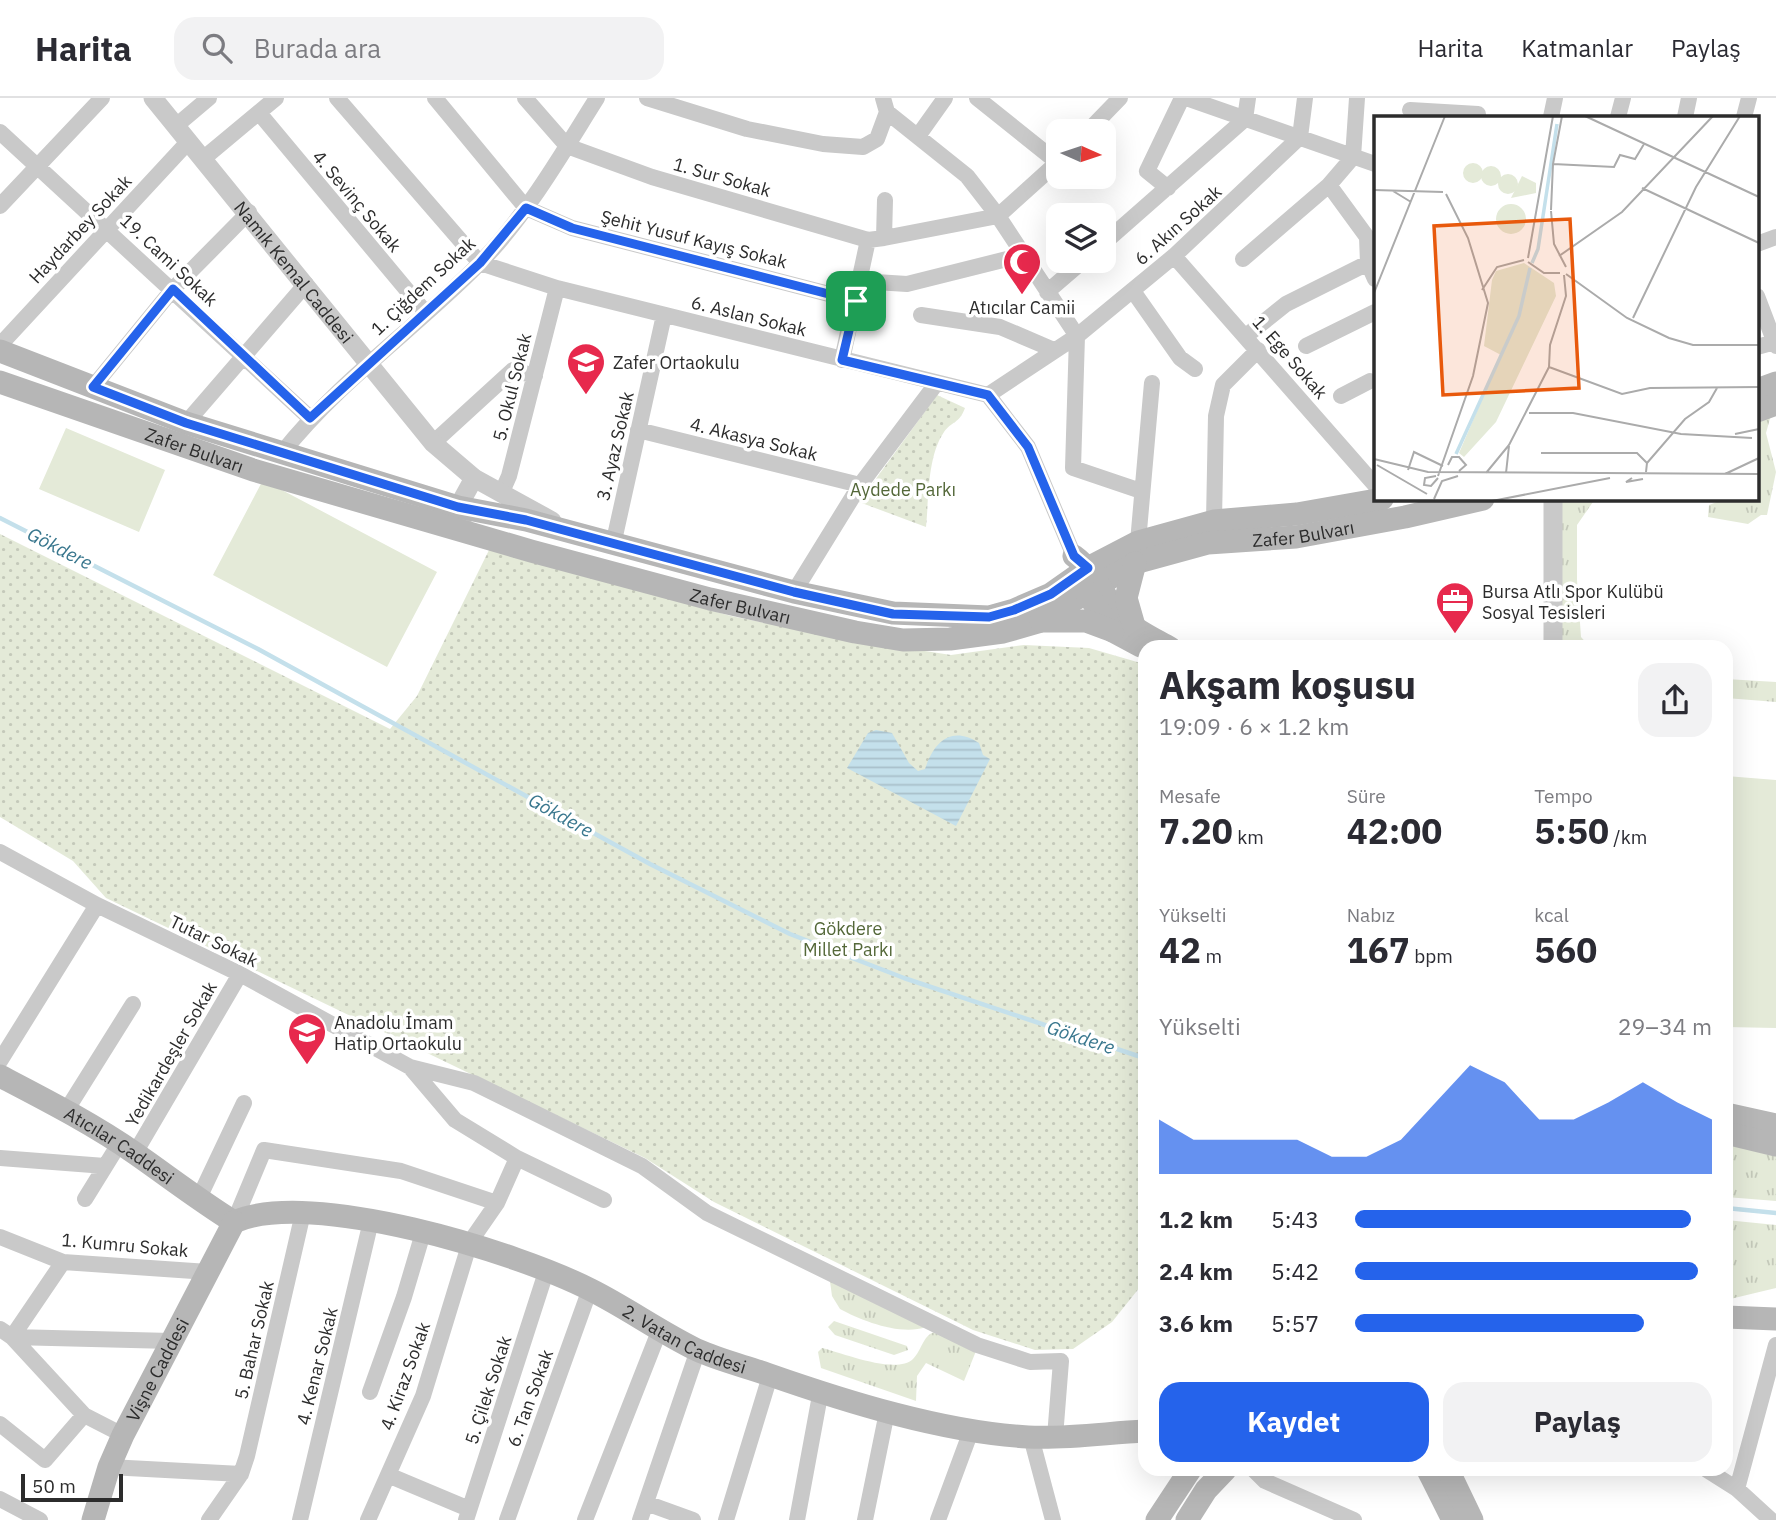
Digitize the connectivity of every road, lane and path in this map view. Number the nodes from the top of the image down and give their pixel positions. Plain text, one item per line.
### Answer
1 (102, 98) edge
2 (153, 98) edge
3 (209, 98) edge
4 (276, 98) edge
5 (337, 98) edge
6 (435, 98) edge
7 (525, 98) edge
8 (597, 98) edge
9 (647, 98) edge
10 (945, 98) edge
11 (977, 98) edge
12 (1248, 98) edge
13 (1305, 98) edge
14 (1357, 98) edge
15 (1555, 98) edge
16 (1623, 98) edge
17 (1689, 98) edge
18 (1749, 98) edge
19 (1117, 99) edge
20 (1192, 99) edge
21 (885, 105) edge
22 (1410, 108) edge
23 (1478, 110) edge
24 (260, 114) junction
25 (1551, 116) edge
26 (1618, 116) edge
27 (1685, 116) edge
28 (1744, 116) edge
29 (1099, 119) edge
30 (1245, 119) junction
31 (177, 125) junction
32 (0, 132) edge
33 (918, 136) junction
34 (1300, 137) junction
35 (189, 141) junction
36 (567, 146) junction
37 (1046, 152) edge
38 (1353, 157) junction
39 (204, 158) junction
40 (1374, 164) edge
41 (36, 165) junction
42 (1046, 172) edge
43 (1329, 185) junction
44 (1168, 188) junction
45 (885, 200) dead end
46 (0, 206) edge
47 (526, 208) junction
48 (249, 212) junction
49 (998, 216) junction
50 (106, 228) junction
51 (1116, 233) edge
52 (1371, 237) edge
53 (1776, 237) edge
54 (876, 239) junction
55 (1758, 244) edge
56 (1023, 255) junction
57 (1174, 256) junction
58 (1243, 259) dead end
59 (480, 263) junction
60 (1368, 264) junction
61 (1069, 273) edge
62 (1374, 277) edge
63 (860, 281) junction
64 (306, 284) junction
65 (557, 288) junction
66 (173, 289) junction
67 (1133, 291) junction
68 (1047, 292) junction
69 (1758, 299) edge
70 (856, 301) junction
71 (1374, 312) edge
72 (426, 313) junction
73 (664, 315) junction
74 (921, 315) dead end
75 (1077, 336) junction
76 (1245, 336) junction
77 (1775, 344) edge
78 (0, 345) edge
79 (1306, 346) dead end
80 (1258, 350) junction
81 (0, 351) edge
82 (1054, 351) junction
83 (242, 356) junction
84 (842, 360) junction
85 (368, 362) junction
86 (1195, 369) dead end
87 (535, 376) junction
88 (0, 382) edge
89 (1152, 383) dead end
90 (1776, 383) edge
91 (936, 384) junction
92 (1374, 384) edge
93 (93, 387) junction
94 (1758, 390) edge
95 (988, 395) junction
96 (1341, 396) dead end
97 (1776, 404) edge
98 (1758, 411) edge
99 (310, 418) junction
100 (186, 423) junction
101 (638, 430) junction
102 (433, 443) junction
103 (282, 453) junction
104 (474, 478) junction
105 (1374, 484) edge
106 (860, 485) junction
107 (1141, 491) junction
108 (501, 494) junction
109 (1376, 500) edge
110 (1479, 500) edge
111 (1553, 500) edge
112 (458, 507) junction
113 (1214, 521) junction
114 (465, 532) junction
115 (576, 534) junction
116 (613, 545) junction
117 (1136, 552) junction
118 (1084, 575) junction
119 (794, 592) junction
120 (1038, 622) junction
121 (1131, 636) edge
122 (1553, 640) edge
123 (0, 852) edge
124 (97, 905) junction
125 (240, 974) junction
126 (133, 1004) dead end
127 (0, 1061) edge
128 (410, 1067) junction
129 (0, 1076) edge
130 (244, 1103) dead end
131 (66, 1111) junction
132 (1733, 1116) edge
133 (1776, 1125) edge
134 (1733, 1135) edge
135 (1776, 1145) edge
136 (127, 1149) junction
137 (0, 1158) edge
138 (517, 1158) junction
139 (105, 1166) junction
140 (85, 1199) dead end
141 (198, 1200) junction
142 (604, 1200) dead end
143 (497, 1203) junction
144 (303, 1213) junction
145 (370, 1221) junction
146 (234, 1222) junction
147 (423, 1233) junction
148 (0, 1237) edge
149 (470, 1242) junction
150 (63, 1262) junction
151 (208, 1272) junction
152 (546, 1272) junction
153 (590, 1289) junction
154 (1776, 1304) edge
155 (1733, 1315) edge
156 (1733, 1316) edge
157 (1776, 1319) edge
158 (660, 1329) junction
159 (6, 1333) edge
160 (171, 1341) junction
161 (1776, 1345) edge
162 (698, 1350) junction
163 (770, 1376) junction
164 (821, 1390) junction
165 (370, 1392) dead end
166 (887, 1412) junction
167 (84, 1415) junction
168 (0, 1424) edge
169 (971, 1431) junction
170 (1138, 1431) edge
171 (123, 1435) junction
172 (1031, 1437) junction
173 (1055, 1437) junction
174 (108, 1467) junction
175 (241, 1474) junction
176 (388, 1475) junction
177 (1186, 1476) edge
178 (1219, 1476) edge
179 (1260, 1476) edge
180 (1431, 1476) edge
181 (1451, 1476) edge
182 (1716, 1476) edge
183 (1737, 1489) junction
184 (0, 1499) edge
185 (646, 1503) junction
186 (468, 1515) edge
187 (40, 1520) edge
188 (93, 1520) edge
189 (209, 1520) edge
190 (300, 1520) edge
191 (368, 1520) edge
192 (507, 1520) edge
193 (585, 1520) edge
194 (640, 1520) edge
195 (693, 1520) edge
196 (726, 1520) edge
197 (797, 1520) edge
198 (865, 1520) edge
199 (938, 1520) edge
200 (1053, 1520) edge
201 (1157, 1520) edge
202 (1187, 1520) edge
203 (1354, 1520) edge
204 (1453, 1520) edge
205 (1472, 1520) edge
206 (1771, 1520) edge

1 - 41 street
2 - 31 street, Namık Kemal Caddesi
3 - 31 street
4 - 24 street
5 - 59 street
6 - 47 street
7 - 36 street
8 - 36 street, 1. Çiğdem Sokak
9 - 21 street
10 - 33 street
11 - 37 street
12 - 30 street
13 - 34 street
14 - 38 street
15 - 25 street
16 - 26 street
17 - 27 street
18 - 28 street
19 - 29 street
20 - 30 street
20 - 44 street
21 - 33 street
22 - 23 street
24 - 39 street
24 - 72 street, 4. Sevinç Sokak
30 - 34 street
30 - 44 street
31 - 35 street, Namık Kemal Caddesi
32 - 41 street, 19. Cami Sokak
33 - 49 street
34 - 38 street
34 - 57 street, 6. Akın Sokak
35 - 39 street, Namık Kemal Caddesi
35 - 50 street, Haydarbey Sokak
36 - 47 street, 1. Çiğdem Sokak
36 - 54 street, 1. Sur Sokak
38 - 40 street
38 - 43 street
39 - 48 street, Namık Kemal Caddesi
41 - 46 street
41 - 50 street, 19. Cami Sokak
42 - 49 street
43 - 52 street
43 - 58 street
44 - 51 street
45 - 54 street
47 - 59 street, 1. Çiğdem Sokak
47 - 70 street, Şehit Yusuf Kayış Sokak
48 - 64 street, Namık Kemal Caddesi
48 - 66 street
49 - 54 street
49 - 56 street
50 - 66 street, 19. Cami Sokak
50 - 78 street, Haydarbey Sokak
52 - 60 street
53 - 55 street
54 - 63 street
56 - 63 street
56 - 68 street
57 - 67 street, 6. Akın Sokak
57 - 76 street, 1. Ege Sokak
59 - 65 street, 6. Aslan Sokak
59 - 72 street, 1. Çiğdem Sokak
60 - 62 street
60 - 76 street
61 - 68 street
63 - 70 street
64 - 83 street
64 - 85 street, Namık Kemal Caddesi
65 - 73 street, 6. Aslan Sokak
65 - 87 street, 5. Okul Sokak
66 - 83 street, 19. Cami Sokak
66 - 93 street
67 - 75 street, 6. Akın Sokak
67 - 86 street
68 - 75 street
69 - 77 street
70 - 84 street
71 - 79 street
72 - 85 street, 1. Çiğdem Sokak
73 - 84 street, 6. Aslan Sokak
73 - 101 street, 3. Ayaz Sokak
74 - 82 street
75 - 82 street
75 - 107 street
76 - 80 street, 1. Ege Sokak
80 - 105 street, 1. Ege Sokak
80 - 113 street
81 - 93 main road, Zafer Bulvarı
82 - 95 street
83 - 99 street, 19. Cami Sokak
83 - 100 street
84 - 91 street, 6. Aslan Sokak
85 - 99 street, 1. Çiğdem Sokak
85 - 102 street, Namık Kemal Caddesi
87 - 102 street
87 - 108 street, 5. Okul Sokak
88 - 114 main road, Zafer Bulvarı
89 - 107 street
90 - 94 main road
91 - 95 street, 6. Aslan Sokak
91 - 106 street
92 - 96 street
93 - 100 main road, Zafer Bulvarı
95 - 118 street
97 - 98 main road
99 - 103 street, 1. Çiğdem Sokak
100 - 103 main road, Zafer Bulvarı
101 - 106 street, 4. Akasya Sokak
101 - 116 street, 3. Ayaz Sokak
102 - 104 street, Namık Kemal Caddesi
103 - 112 main road, Zafer Bulvarı
104 - 108 street, Namık Kemal Caddesi
104 - 112 street
106 - 119 street
107 - 117 street
108 - 115 street, Namık Kemal Caddesi
109 - 113 main road, Zafer Bulvarı
110 - 117 main road, Zafer Bulvarı
111 - 122 street
112 - 114 street
112 - 115 main road, Zafer Bulvarı
113 - 117 main road, Zafer Bulvarı
114 - 120 main road, Zafer Bulvarı
115 - 116 main road, Zafer Bulvarı
116 - 119 main road, Zafer Bulvarı
117 - 118 main road, Zafer Bulvarı
117 - 121 main road
118 - 119 main road, Zafer Bulvarı
118 - 120 main road, Zafer Bulvarı
118 - 121 main road
120 - 121 main road
123 - 124 street, Tutar Sokak
124 - 125 street, Tutar Sokak
124 - 127 street
125 - 128 street, Tutar Sokak
125 - 136 street, Yedikardeşler Sokak
126 - 131 street
128 - 138 street
128 - 173 street
129 - 131 main road, Atıcılar Caddesi
130 - 141 street
131 - 136 main road, Atıcılar Caddesi
132 - 133 main road
134 - 135 main road
136 - 139 street, Yedikardeşler Sokak
136 - 141 main road, Atıcılar Caddesi
137 - 139 street
138 - 142 street
138 - 143 street, 4. Kiraz Sokak
139 - 140 street, Yedikardeşler Sokak
141 - 146 main road, Atıcılar Caddesi
143 - 146 street
143 - 149 street, 4. Kiraz Sokak
144 - 145 main road, 2. Vatan Caddesi
144 - 146 main road, 2. Vatan Caddesi
144 - 175 street, 5. Bahar Sokak
145 - 147 main road, 2. Vatan Caddesi
145 - 190 street, 4. Kenar Sokak
146 - 151 main road, Vişne Caddesi
147 - 149 main road, 2. Vatan Caddesi
147 - 165 street
148 - 150 street, 1. Kumru Sokak
149 - 152 main road, 2. Vatan Caddesi
149 - 176 street, 4. Kiraz Sokak
150 - 151 street, 1. Kumru Sokak
150 - 159 street
151 - 160 main road, Vişne Caddesi
152 - 153 main road, 2. Vatan Caddesi
152 - 186 street, 5. Çilek Sokak
153 - 158 main road, 2. Vatan Caddesi
153 - 192 street, 6. Tan Sokak
154 - 155 main road
156 - 157 main road
158 - 162 main road, 2. Vatan Caddesi
158 - 193 street
159 - 160 street
159 - 167 street
160 - 171 main road, Vişne Caddesi
161 - 183 street
162 - 163 main road, 2. Vatan Caddesi
162 - 185 street
163 - 164 main road, 2. Vatan Caddesi
163 - 196 street
164 - 166 main road, 2. Vatan Caddesi
164 - 197 street
166 - 169 main road, 2. Vatan Caddesi
166 - 198 street
167 - 168 street
167 - 171 street
169 - 172 main road, 2. Vatan Caddesi
169 - 199 street
170 - 173 main road, 2. Vatan Caddesi
171 - 174 main road, Vişne Caddesi
172 - 173 main road, 2. Vatan Caddesi
172 - 200 street
174 - 175 street
174 - 188 main road, Vişne Caddesi
175 - 189 street
176 - 186 street
176 - 191 street, 4. Kiraz Sokak
177 - 201 main road
178 - 202 main road
179 - 203 street
180 - 204 main road
181 - 205 main road
182 - 183 street
183 - 206 street
184 - 187 street
185 - 194 street
185 - 195 street

